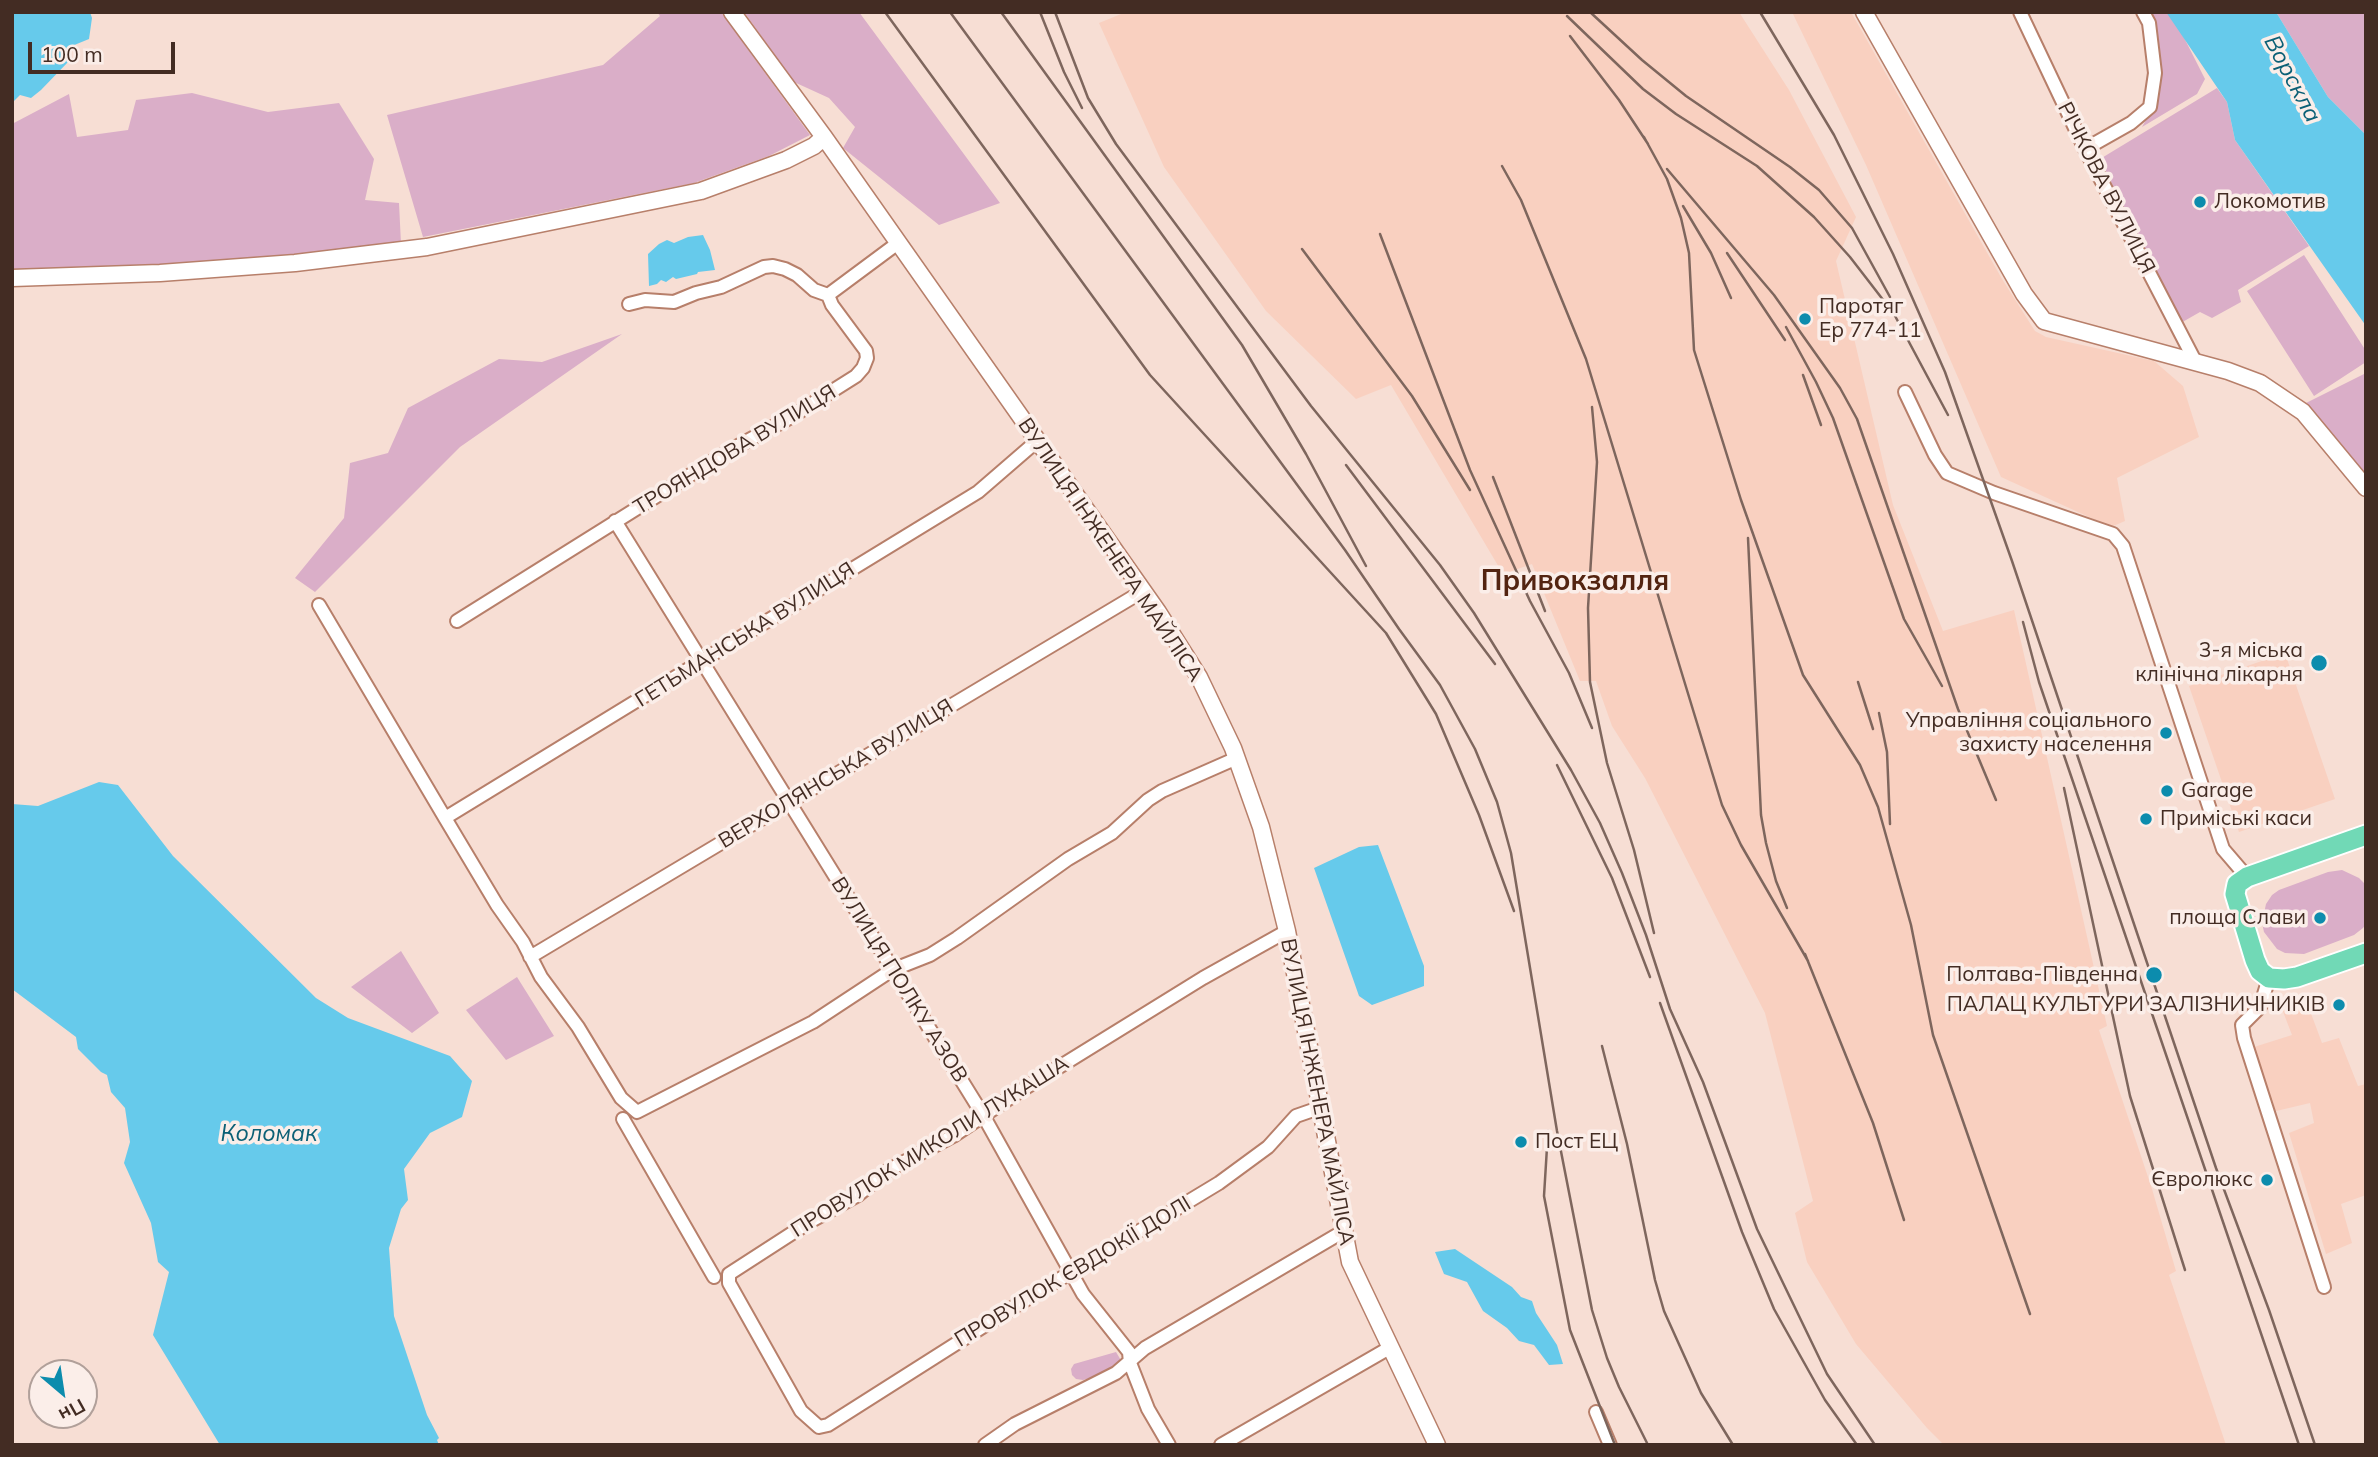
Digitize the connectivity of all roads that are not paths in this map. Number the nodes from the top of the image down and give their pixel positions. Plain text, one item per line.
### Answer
1 (732, 12) edge
2 (1864, 12) edge
3 (2020, 12) edge
4 (2143, 12) edge
5 (824, 137) junction
6 (2085, 149) junction
7 (898, 243) junction
8 (12, 278) edge
9 (828, 295) junction
10 (629, 304) dead end
11 (2196, 363) junction
12 (1905, 391) dead end
13 (1037, 441) junction
14 (2366, 488) edge
15 (615, 521) junction
16 (1143, 591) junction
17 (319, 606) dead end
18 (457, 621) dead end
19 (703, 661) junction
20 (1237, 758) junction
21 (788, 803) junction
22 (445, 818) junction
23 (2366, 835) edge
24 (2247, 877) junction
25 (1287, 931) junction
26 (2366, 953) edge
27 (530, 957) junction
28 (892, 970) junction
29 (2269, 978) junction
30 (1319, 1108) junction
31 (984, 1115) junction
32 (623, 1119) dead end
33 (1344, 1231) junction
34 (1072, 1273) junction
35 (714, 1277) dead end
36 (2324, 1287) dead end
37 (1391, 1347) junction
38 (1130, 1363) junction
39 (1596, 1412) dead end
40 (819, 1427) joint
41 (985, 1445) edge
42 (1169, 1445) edge
43 (1221, 1445) edge
44 (1437, 1445) edge
45 (1610, 1445) edge

1 - 5 street, ВУЛИЦЯ ІНЖЕНЕРА МАЙЛІСА
2 - 11 street
3 - 6 street, РІЧКОВА ВУЛИЦЯ
4 - 6 street
5 - 7 street, ВУЛИЦЯ ІНЖЕНЕРА МАЙЛІСА
5 - 8 street
6 - 11 street, РІЧКОВА ВУЛИЦЯ
7 - 9 street
7 - 13 street, ВУЛИЦЯ ІНЖЕНЕРА МАЙЛІСА
9 - 10 street
9 - 15 street, ТРОЯНДОВА ВУЛИЦЯ
11 - 14 street
12 - 24 street
13 - 16 street, ВУЛИЦЯ ІНЖЕНЕРА МАЙЛІСА
13 - 19 street, ГЕТЬМАНСЬКА ВУЛИЦЯ
15 - 18 street, ТРОЯНДОВА ВУЛИЦЯ
15 - 19 street, ВУЛИЦЯ ПОЛКУ АЗОВ
16 - 20 street, ВУЛИЦЯ ІНЖЕНЕРА МАЙЛІСА
16 - 21 street, ВЕРХОЛЯНСЬКА ВУЛИЦЯ
17 - 22 street
19 - 21 street, ВУЛИЦЯ ПОЛКУ АЗОВ
19 - 22 street, ГЕТЬМАНСЬКА ВУЛИЦЯ
20 - 25 street, ВУЛИЦЯ ІНЖЕНЕРА МАЙЛІСА
20 - 28 street
21 - 27 street, ВЕРХОЛЯНСЬКА ВУЛИЦЯ
21 - 28 street, ВУЛИЦЯ ПОЛКУ АЗОВ
22 - 27 street
23 - 24 main road
24 - 29 main road
25 - 30 street, ВУЛИЦЯ ІНЖЕНЕРА МАЙЛІСА
25 - 31 street, ПРОВУЛОК МИКОЛИ ЛУКАША
26 - 29 main road
27 - 28 street
28 - 31 street, ВУЛИЦЯ ПОЛКУ АЗОВ
29 - 36 street
30 - 33 street, ВУЛИЦЯ ІНЖЕНЕРА МАЙЛІСА
30 - 34 street, ПРОВУЛОК ЄВДОКІЇ ДОЛІ
31 - 34 street, ВУЛИЦЯ ПОЛКУ АЗОВ
31 - 40 street, ПРОВУЛОК МИКОЛИ ЛУКАША
32 - 35 street
33 - 37 street, ВУЛИЦЯ ІНЖЕНЕРА МАЙЛІСА
33 - 38 street
34 - 38 street, ВУЛИЦЯ ПОЛКУ АЗОВ
34 - 40 street, ПРОВУЛОК ЄВДОКІЇ ДОЛІ
37 - 43 street
37 - 44 street, ВУЛИЦЯ ІНЖЕНЕРА МАЙЛІСА
38 - 41 street
38 - 42 street, ВУЛИЦЯ ПОЛКУ АЗОВ
39 - 45 street

